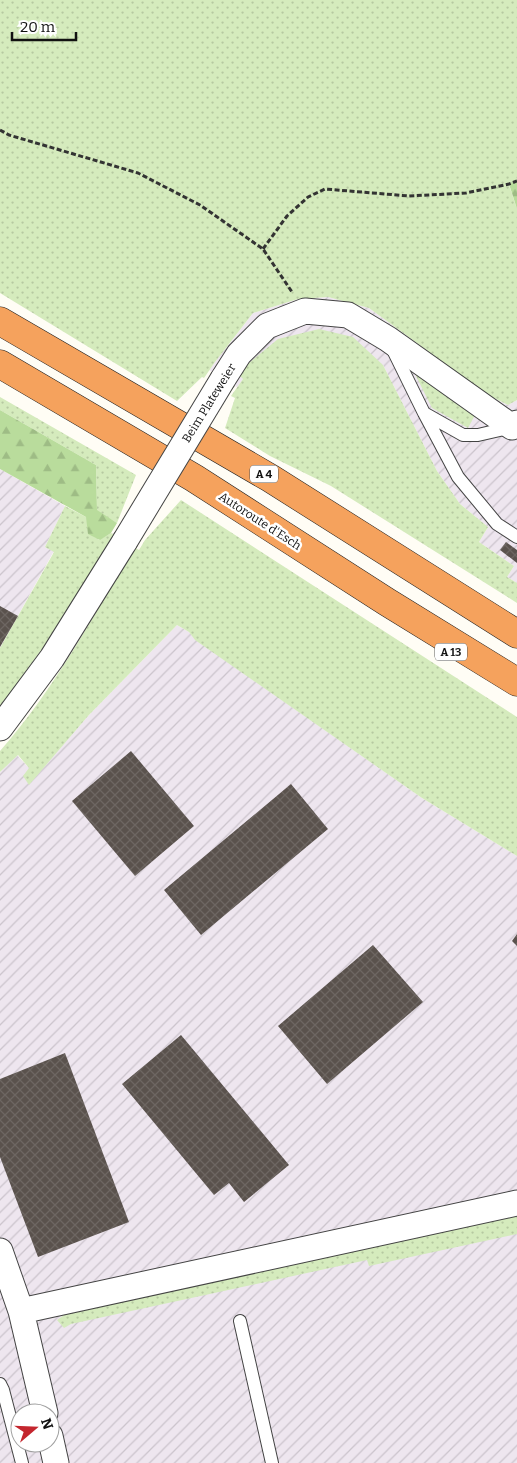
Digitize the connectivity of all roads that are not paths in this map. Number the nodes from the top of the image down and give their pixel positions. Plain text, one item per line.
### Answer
1 (2, 321) edge
2 (388, 339) junction
3 (0, 364) edge
4 (424, 413) junction
5 (515, 427) edge
6 (517, 537) edge
7 (387, 602) junction
8 (517, 634) edge
9 (517, 682) edge
10 (517, 698) edge
11 (0, 728) edge
12 (517, 1203) edge
13 (0, 1250) edge
14 (21, 1311) junction
15 (240, 1321) dead end
16 (0, 1384) edge
17 (43, 1403) edge
18 (22, 1463) edge
19 (272, 1463) edge

1 - 8 highway, A 4
2 - 4 lane
2 - 5 street, Beim Plateweier
2 - 11 street, Beim Plateweier, bridge
3 - 7 highway, Autoroute d'Esch
4 - 5 lane
4 - 6 lane
7 - 9 highway, Autoroute d'Esch
7 - 10 highway, A 13
12 - 14 street
13 - 14 street
14 - 17 street
15 - 19 lane
16 - 18 lane

